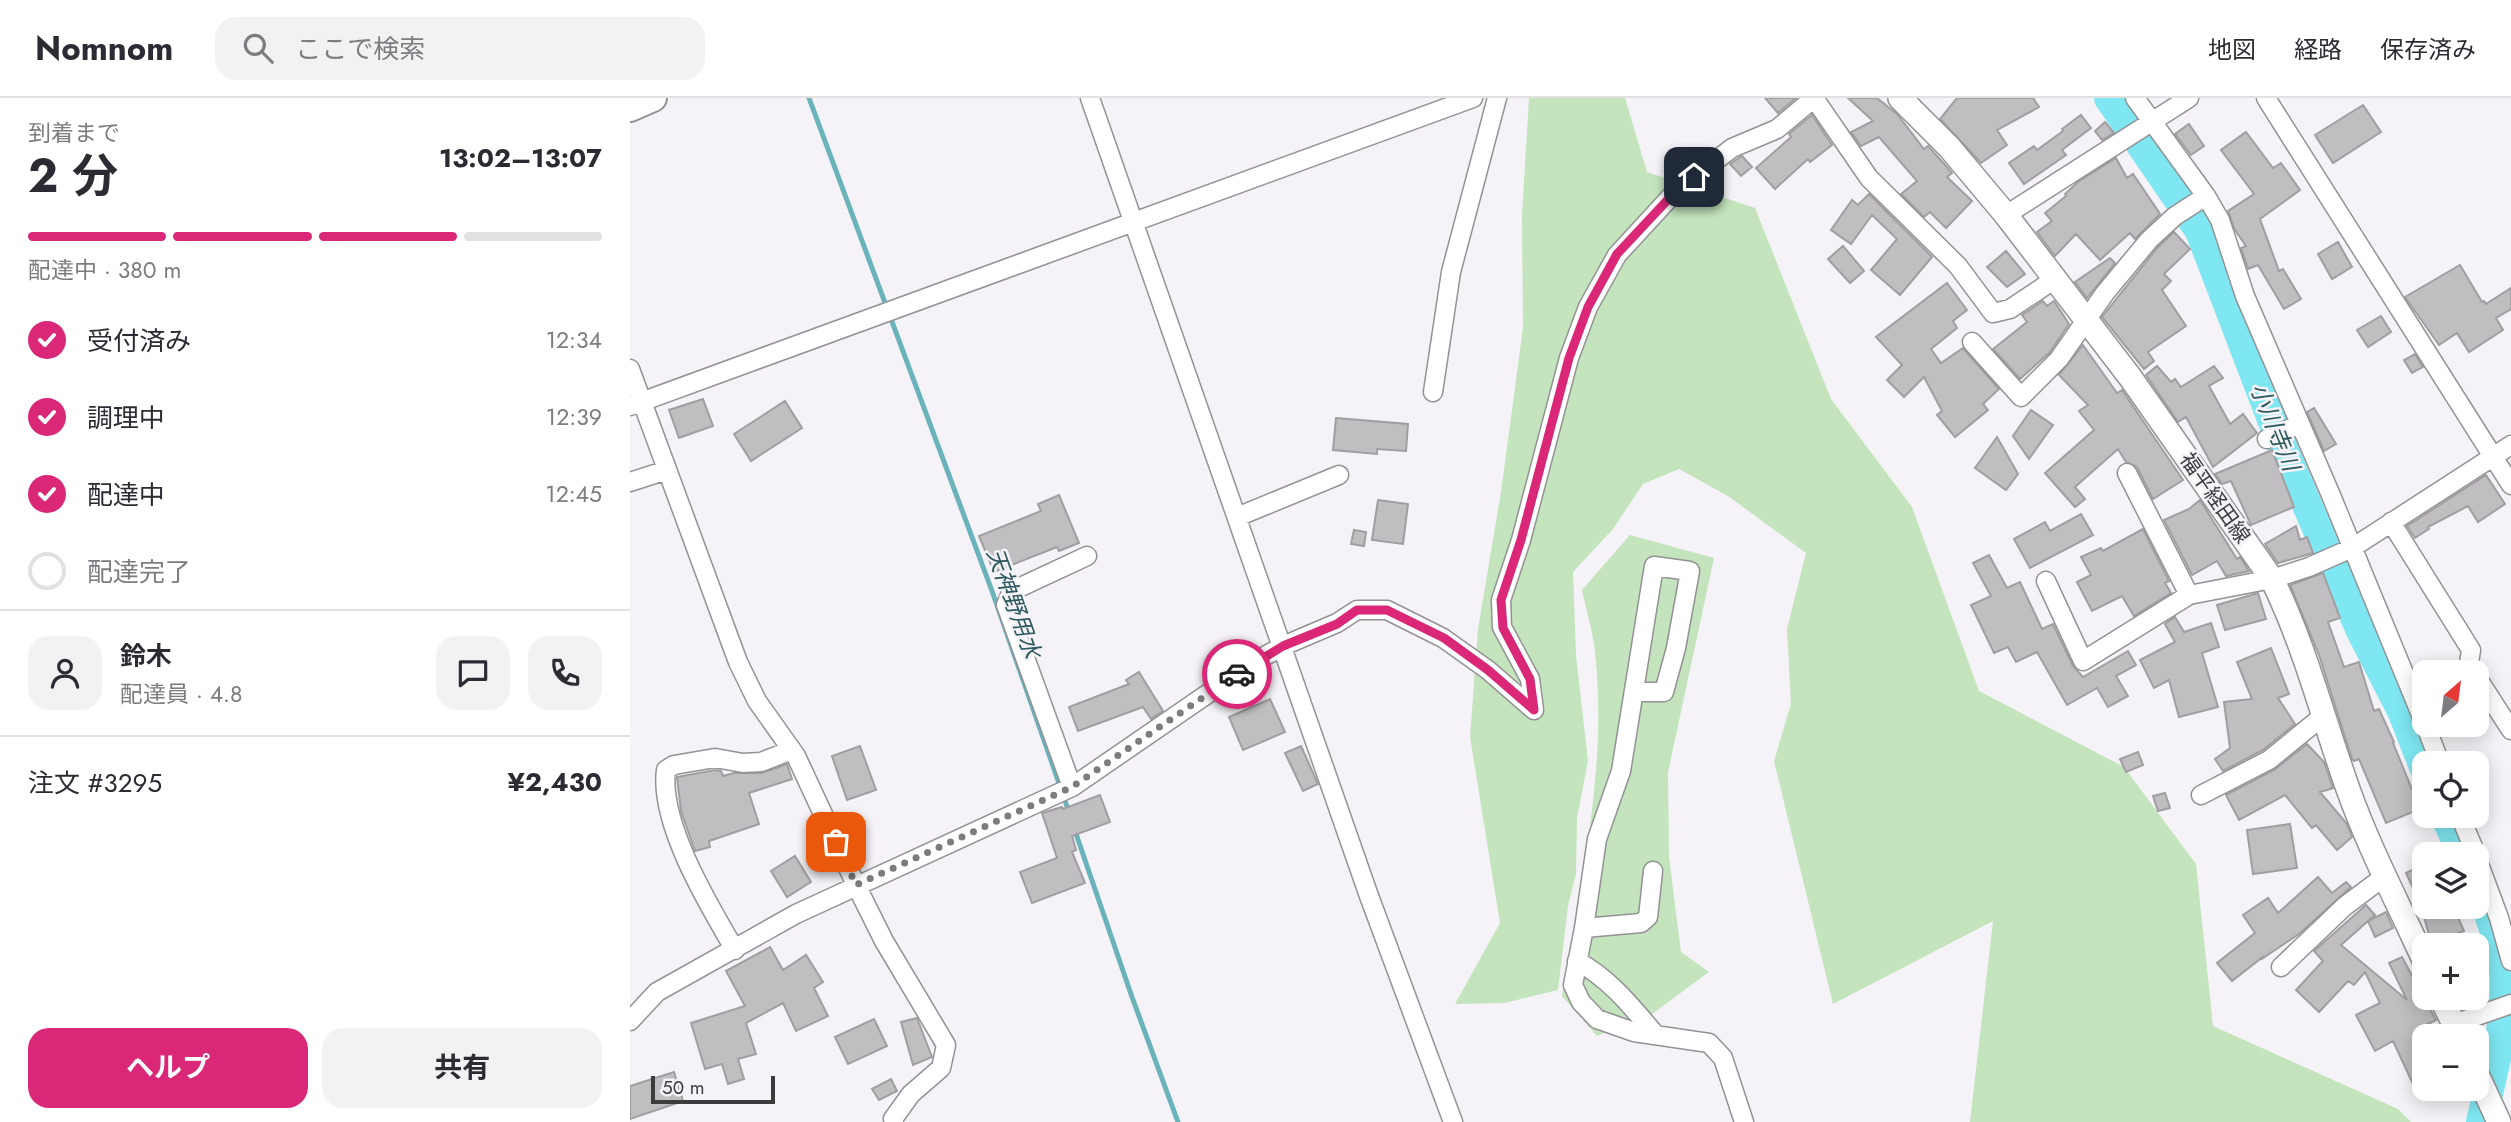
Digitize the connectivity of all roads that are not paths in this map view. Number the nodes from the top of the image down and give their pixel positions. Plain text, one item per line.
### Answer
1 (653, 98) edge
2 (1090, 98) edge
3 (1473, 98) edge
4 (1497, 98) edge
5 (1814, 98) edge
6 (1900, 98) edge
7 (2135, 98) edge
8 (2189, 98) edge
9 (2266, 98) edge
10 (630, 108) edge
11 (2148, 124) junction
12 (2206, 196) junction
13 (2006, 215) junction
14 (1133, 224) junction
15 (2055, 279) junction
16 (2085, 319) junction
17 (1972, 342) dead end
18 (630, 369) edge
19 (1433, 393) dead end
20 (636, 404) edge
21 (2300, 424) junction
22 (2267, 439) dead end
23 (2511, 445) edge
24 (2493, 456) junction
25 (667, 470) junction
26 (2127, 473) dead end
27 (1339, 475) dead end
28 (630, 482) edge
29 (2511, 485) edge
30 (1237, 517) junction
31 (2391, 522) junction
32 (2351, 548) junction
33 (1087, 556) dead end
34 (2272, 579) junction
35 (2046, 582) dead end
36 (2189, 595) junction
37 (1283, 646) junction
38 (2469, 660) edge
39 (1635, 692) junction
40 (2412, 694) edge
41 (2489, 696) edge
42 (2323, 716) junction
43 (2511, 730) edge
44 (792, 750) junction
45 (1072, 787) junction
46 (2201, 795) dead end
47 (1653, 871) dead end
48 (2385, 876) junction
49 (856, 885) junction
50 (2489, 891) edge
51 (1584, 928) junction
52 (2412, 934) edge
53 (735, 950) junction
54 (1577, 961) junction
55 (2511, 961) edge
56 (2281, 967) dead end
57 (2511, 1004) edge
58 (630, 1021) edge
59 (2469, 1024) edge
60 (1655, 1034) junction
61 (2489, 1101) edge
62 (2496, 1117) edge
63 (894, 1122) edge
64 (1453, 1122) edge
65 (1744, 1122) edge

1 - 10 highway
2 - 14 street
3 - 14 street
4 - 19 street
5 - 15 street
5 - 37 street
6 - 13 main road, 福平経田線
7 - 11 street
8 - 11 street
9 - 24 street
11 - 12 street
11 - 13 street
12 - 16 street
12 - 21 street
13 - 15 main road, 福平経田線
14 - 20 street
14 - 30 street
15 - 16 main road, 福平経田線
16 - 17 street
16 - 34 main road, 福平経田線
18 - 20 street
20 - 25 street
21 - 22 street
21 - 32 street
23 - 24 street
24 - 29 street
24 - 31 street
25 - 28 street
25 - 44 street
26 - 36 street
27 - 30 street
30 - 37 street
31 - 32 street
31 - 38 street
32 - 34 street
32 - 40 street
33 - 45 street
34 - 36 street
34 - 42 main road, 福平経田線
35 - 36 street
37 - 45 street
37 - 64 street
39 - 39 street
39 - 51 street
41 - 43 street
42 - 46 street
42 - 48 main road, 福平経田線
44 - 49 street
44 - 53 street
45 - 49 street
47 - 51 street
48 - 52 main road, 福平経田線
48 - 56 street
49 - 53 street
49 - 63 street
50 - 55 street
51 - 54 street
53 - 58 street
54 - 60 street
54 - 60 street
57 - 59 street
60 - 65 street
61 - 62 main road

